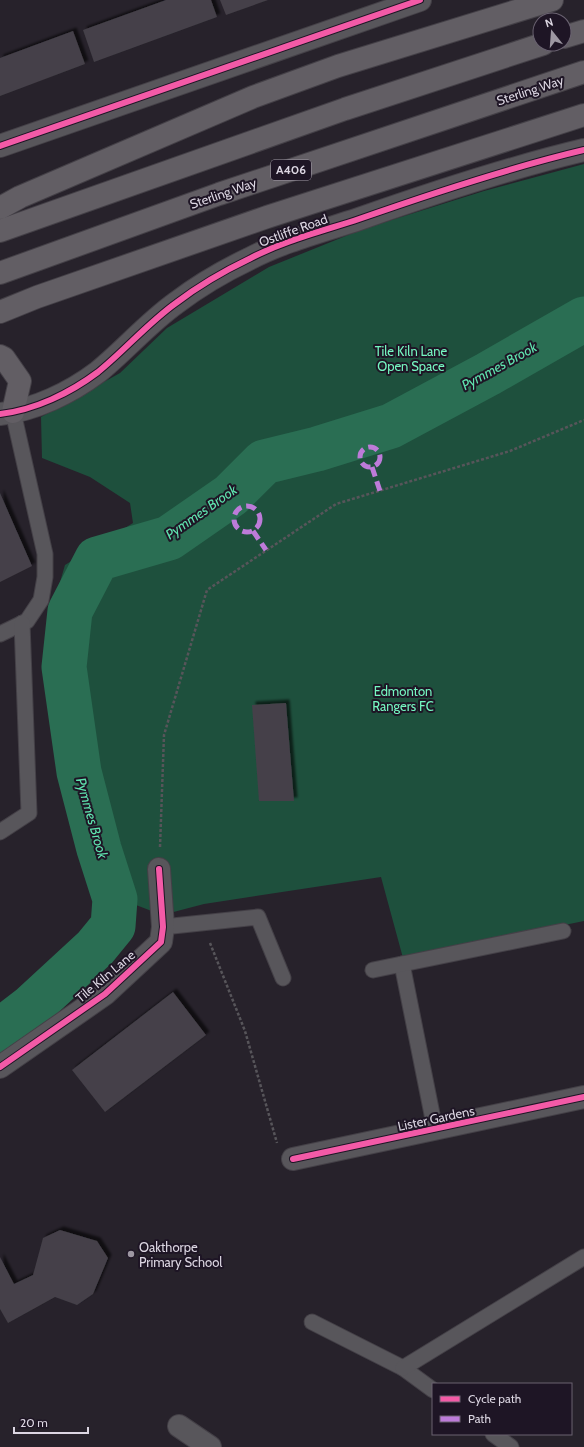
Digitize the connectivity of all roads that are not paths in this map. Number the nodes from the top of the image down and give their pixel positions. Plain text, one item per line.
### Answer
1 (420, 0) edge
2 (552, 0) edge
3 (584, 31) edge
4 (572, 35) edge
5 (532, 48) edge
6 (584, 72) edge
7 (584, 115) edge
8 (0, 146) edge
9 (584, 150) edge
10 (0, 208) edge
11 (0, 231) edge
12 (0, 273) edge
13 (0, 312) edge
14 (0, 356) edge
15 (6, 413) edge
16 (22, 624) junction
17 (0, 634) edge
18 (0, 832) edge
19 (159, 869) road end
20 (163, 927) junction
21 (563, 930) dead end
22 (402, 964) junction
23 (373, 970) dead end
24 (283, 978) dead end
25 (0, 1067) edge
26 (584, 1097) edge
27 (435, 1129) junction
28 (293, 1159) road end
29 (584, 1258) edge
30 (312, 1322) dead end
31 (403, 1368) junction
32 (432, 1389) edge
33 (179, 1426) dead end
34 (494, 1435) edge
35 (210, 1447) edge
36 (511, 1447) edge

1 - 8 street
2 - 10 highway
3 - 4 highway
5 - 11 highway
6 - 12 highway, Sterling Way / A406
7 - 13 highway
9 - 15 street, Ostliffe Road
14 - 15 highway
15 - 16 lane
16 - 17 lane
16 - 18 lane
19 - 20 street, Tile Kiln Lane
20 - 24 lane
20 - 25 street, Tile Kiln Lane
21 - 22 lane
22 - 23 lane
22 - 27 lane
26 - 27 street, Lister Gardens
27 - 28 street, Lister Gardens
29 - 31 lane
30 - 31 lane
31 - 32 lane
33 - 35 street
34 - 36 lane

